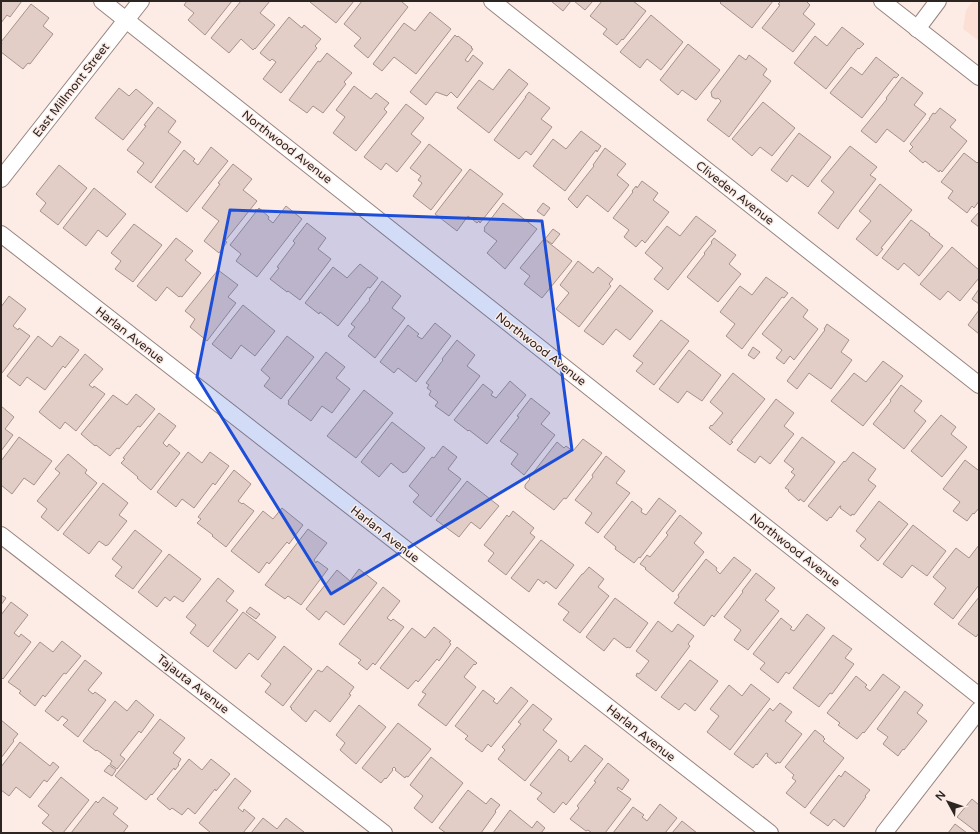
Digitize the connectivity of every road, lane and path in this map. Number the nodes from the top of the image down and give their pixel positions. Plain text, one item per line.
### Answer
1 (102, 1) edge
2 (141, 1) edge
3 (492, 1) edge
4 (882, 1) edge
5 (938, 1) edge
6 (127, 20) junction
7 (917, 29) junction
8 (979, 77) edge
9 (1, 179) edge
10 (1, 234) edge
11 (979, 385) edge
12 (1, 535) edge
13 (979, 696) edge
14 (979, 710) edge
15 (384, 833) edge
16 (770, 833) edge
17 (884, 833) edge

1 - 6 street, Northwood Avenue
2 - 6 street, East Millmont Street
3 - 11 street, Cliveden Avenue
4 - 7 street
5 - 7 street
6 - 9 street, East Millmont Street
6 - 13 street, Northwood Avenue
7 - 8 street
10 - 16 street, Harlan Avenue
12 - 15 street, Tajauta Avenue
14 - 17 street

